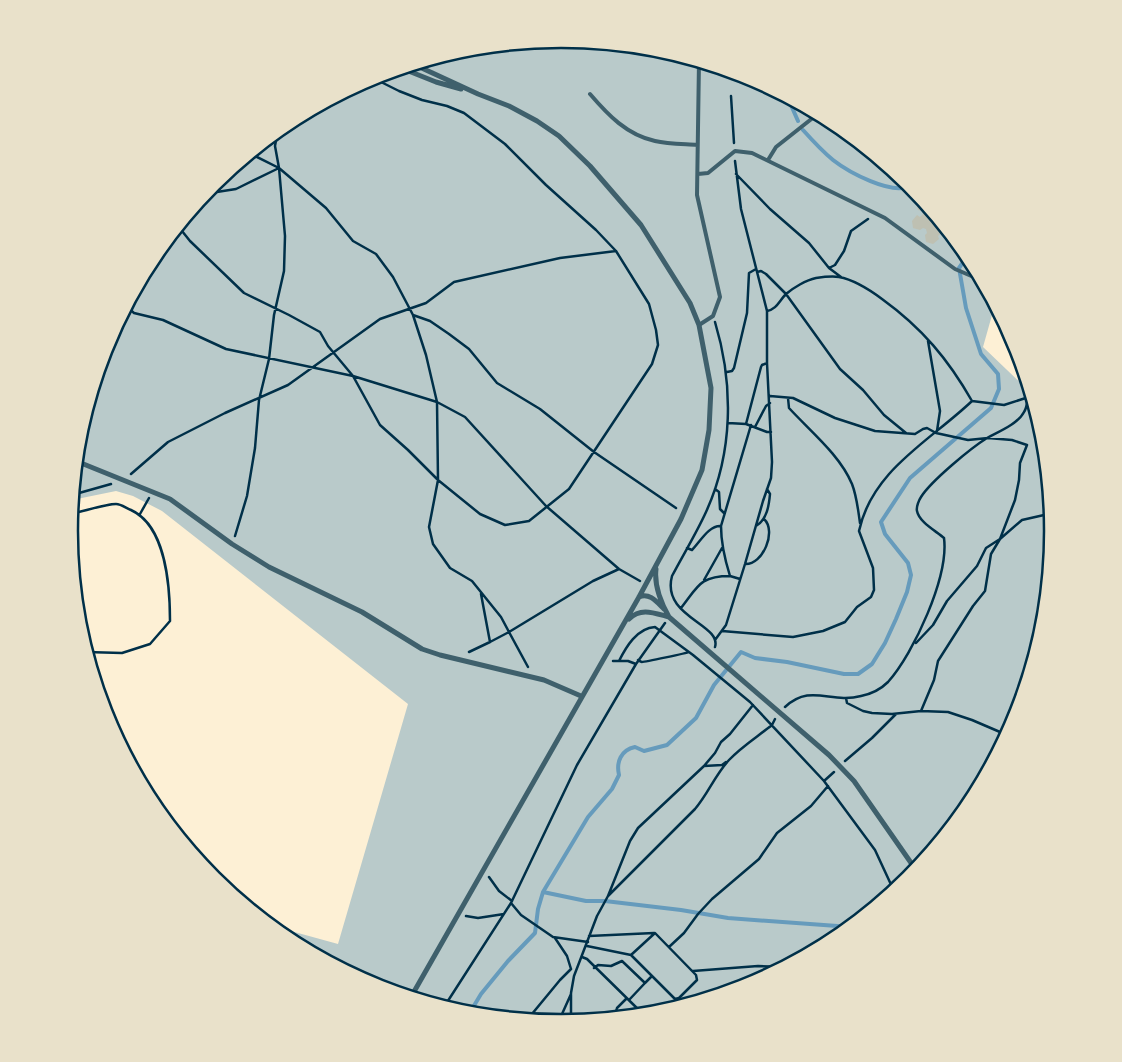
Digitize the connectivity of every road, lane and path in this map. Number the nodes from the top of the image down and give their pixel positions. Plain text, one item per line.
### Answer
1 (422, 68) edge
2 (699, 68) edge
3 (410, 72) edge
4 (381, 82) edge
5 (478, 94) junction
6 (590, 94) dead end
7 (731, 96) dead end
8 (813, 118) edge
9 (276, 141) edge
10 (698, 145) junction
11 (735, 151) junction
12 (255, 156) edge
13 (768, 160) junction
14 (279, 168) junction
15 (698, 174) junction
16 (736, 174) junction
17 (216, 192) edge
18 (875, 214) junction
19 (182, 231) edge
20 (616, 251) junction
21 (829, 268) junction
22 (756, 271) junction
23 (972, 276) edge
24 (842, 278) junction
25 (786, 294) junction
26 (275, 308) junction
27 (411, 308) junction
28 (131, 310) edge
29 (767, 311) junction
30 (413, 315) junction
31 (713, 316) junction
32 (699, 325) junction
33 (928, 339) junction
34 (333, 352) junction
35 (269, 359) junction
36 (767, 363) junction
37 (312, 368) junction
38 (726, 372) junction
39 (353, 376) junction
40 (770, 396) junction
41 (788, 397) junction
42 (260, 398) junction
43 (1026, 398) edge
44 (437, 402) junction
45 (972, 402) junction
46 (1027, 402) edge
47 (770, 403) junction
48 (728, 424) junction
49 (746, 424) junction
50 (751, 426) junction
51 (755, 427) junction
52 (772, 432) junction
53 (936, 433) junction
54 (907, 434) junction
55 (988, 438) junction
56 (594, 452) junction
57 (83, 464) edge
58 (124, 480) junction
59 (438, 480) junction
60 (715, 489) junction
61 (767, 489) junction
62 (153, 492) junction
63 (80, 493) edge
64 (546, 506) junction
65 (79, 512) edge
66 (724, 513) junction
67 (140, 514) junction
68 (683, 514) junction
69 (1044, 515) edge
70 (764, 518) junction
71 (860, 524) junction
72 (721, 526) junction
73 (756, 526) junction
74 (1000, 539) junction
75 (232, 544) junction
76 (723, 546) junction
77 (687, 548) junction
78 (657, 564) junction
79 (746, 564) junction
80 (619, 569) junction
81 (730, 576) junction
82 (740, 579) junction
83 (704, 581) junction
84 (645, 585) junction
85 (481, 593) junction
86 (639, 597) junction
87 (679, 607) junction
88 (664, 609) junction
89 (669, 618) junction
90 (623, 624) junction
91 (660, 630) junction
92 (722, 631) junction
93 (509, 632) junction
94 (715, 640) junction
95 (490, 642) junction
96 (911, 648) junction
97 (93, 652) edge
98 (689, 652) junction
99 (710, 652) junction
100 (604, 657) junction
101 (460, 660) junction
102 (638, 660) junction
103 (619, 661) junction
104 (636, 664) junction
105 (533, 677) junction
106 (581, 696) junction
107 (846, 698) junction
108 (752, 704) junction
109 (921, 711) junction
110 (780, 712) junction
111 (897, 713) junction
112 (772, 725) junction
113 (1001, 732) edge
114 (729, 760) junction
115 (704, 766) junction
116 (840, 766) junction
117 (824, 782) junction
118 (828, 786) junction
119 (912, 864) edge
120 (482, 873) junction
121 (891, 884) edge
122 (608, 896) junction
123 (512, 902) junction
124 (459, 913) junction
125 (504, 914) junction
126 (655, 933) junction
127 (589, 936) junction
128 (555, 938) junction
129 (588, 942) junction
130 (586, 946) junction
131 (669, 947) junction
132 (631, 956) junction
133 (582, 957) junction
134 (772, 967) edge
135 (594, 968) junction
136 (571, 970) junction
137 (576, 971) junction
138 (693, 971) junction
139 (652, 976) junction
140 (645, 983) junction
141 (414, 991) edge
142 (571, 993) junction
143 (627, 999) junction
144 (448, 1001) edge
145 (637, 1008) edge
146 (616, 1011) edge
147 (533, 1013) edge
148 (562, 1014) edge
149 (571, 1014) edge

1 - 5 street
2 - 10 lane
3 - 5 street
4 - 20 path
5 - 32 street
6 - 10 lane
7 - 11 path
8 - 13 lane
9 - 14 path
10 - 15 lane
11 - 13 lane
11 - 15 lane
11 - 16 path
12 - 14 path
13 - 18 lane
14 - 17 path
14 - 26 path
14 - 27 path
15 - 31 lane
16 - 21 path
16 - 22 path
18 - 21 path
18 - 23 lane
19 - 26 path
20 - 27 path
20 - 56 path
21 - 24 path
22 - 25 path
22 - 29 path
22 - 38 path
24 - 25 path
24 - 33 path
25 - 29 path
25 - 54 path
26 - 34 path
26 - 35 path
27 - 30 path
27 - 34 path
28 - 35 path
29 - 36 path
30 - 44 path
30 - 56 path
31 - 32 lane
31 - 38 path
32 - 68 street
33 - 45 path
33 - 53 path
34 - 37 path
34 - 39 path
35 - 37 path
35 - 42 path
36 - 40 path
36 - 49 path
37 - 39 path
37 - 42 path
38 - 48 path
39 - 44 path
39 - 59 path
40 - 41 path
40 - 47 path
41 - 54 path
41 - 71 path
42 - 58 path
42 - 75 path
43 - 45 path
44 - 59 path
44 - 64 path
45 - 53 path
46 - 55 path
47 - 51 path
47 - 52 path
48 - 49 path
48 - 60 path
49 - 50 path
50 - 51 path
50 - 66 path
51 - 52 path
52 - 61 path
53 - 54 path
53 - 55 path
53 - 71 path
55 - 74 path
55 - 96 path
56 - 64 path
56 - 68 path
57 - 58 street
58 - 62 street
58 - 63 path
59 - 64 path
59 - 85 path
60 - 66 path
60 - 77 path
61 - 70 path
61 - 73 path
62 - 67 path
62 - 75 street
64 - 80 path
65 - 67 path
66 - 72 path
67 - 97 path
68 - 78 street
69 - 74 path
70 - 73 path
70 - 79 path
71 - 92 path
72 - 76 path
72 - 77 path
73 - 79 path
74 - 96 path
74 - 109 path
75 - 101 street
76 - 81 path
76 - 83 path
77 - 87 path
78 - 84 street
78 - 88 street
79 - 82 path
80 - 84 path
80 - 93 path
81 - 82 path
81 - 83 path
82 - 92 path
83 - 87 path
84 - 86 street
85 - 93 path
85 - 95 path
86 - 88 street
86 - 90 street
87 - 89 path
87 - 94 path
88 - 89 street
89 - 90 street
89 - 91 path
89 - 99 street
90 - 100 street
91 - 98 path
91 - 102 path
91 - 103 path
92 - 94 path
93 - 95 path
93 - 105 path
94 - 99 path
95 - 101 path
96 - 107 path
98 - 102 path
98 - 108 path
99 - 110 street
100 - 103 path
100 - 106 street
101 - 105 street
102 - 104 path
103 - 104 path
104 - 123 path
105 - 106 street
106 - 120 street
107 - 110 path
107 - 111 path
108 - 112 path
108 - 115 path
109 - 111 path
109 - 113 path
110 - 112 path
110 - 116 street
111 - 116 path
112 - 114 path
112 - 117 path
114 - 115 path
114 - 122 path
115 - 122 path
116 - 117 path
116 - 119 street
117 - 118 path
118 - 121 path
118 - 131 path
120 - 123 path
120 - 124 street
122 - 127 path
123 - 125 path
123 - 128 path
124 - 125 path
124 - 141 street
125 - 144 path
126 - 127 path
126 - 131 path
126 - 132 path
127 - 129 path
128 - 129 path
128 - 136 path
129 - 130 path
130 - 132 path
130 - 133 path
131 - 138 path
132 - 139 path
133 - 135 path
133 - 137 path
134 - 138 path
135 - 140 path
135 - 143 path
136 - 137 path
136 - 147 path
137 - 142 path
138 - 139 path
139 - 140 path
140 - 143 path
142 - 148 path
142 - 149 path
143 - 145 path
143 - 146 path

